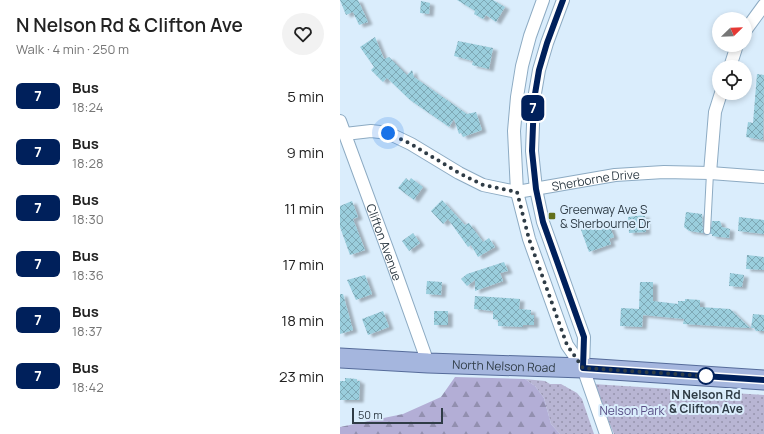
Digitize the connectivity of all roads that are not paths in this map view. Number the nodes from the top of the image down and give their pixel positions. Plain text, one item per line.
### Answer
1 (543, 0) edge
2 (563, 0) edge
3 (764, 5) edge
4 (752, 22) edge
5 (718, 100) edge
6 (340, 121) edge
7 (345, 134) junction
8 (710, 173) junction
9 (764, 177) edge
10 (536, 189) junction
11 (517, 192) junction
12 (707, 231) dead end
13 (340, 358) edge
14 (428, 363) junction
15 (583, 368) junction
16 (764, 380) edge
17 (606, 434) edge

1 - 11 street
2 - 10 street
3 - 4 street
5 - 8 street
6 - 7 street, Clifton Avenue
7 - 11 street, Sherborne Drive
7 - 14 street, Clifton Avenue
8 - 9 street, Sherborne Drive
8 - 10 street, Sherborne Drive
8 - 12 lane
10 - 11 street, Sherborne Drive
10 - 15 street
11 - 15 street
13 - 14 main road, North Nelson Road
14 - 15 main road, North Nelson Road
15 - 16 main road, North Nelson Road
15 - 17 street

